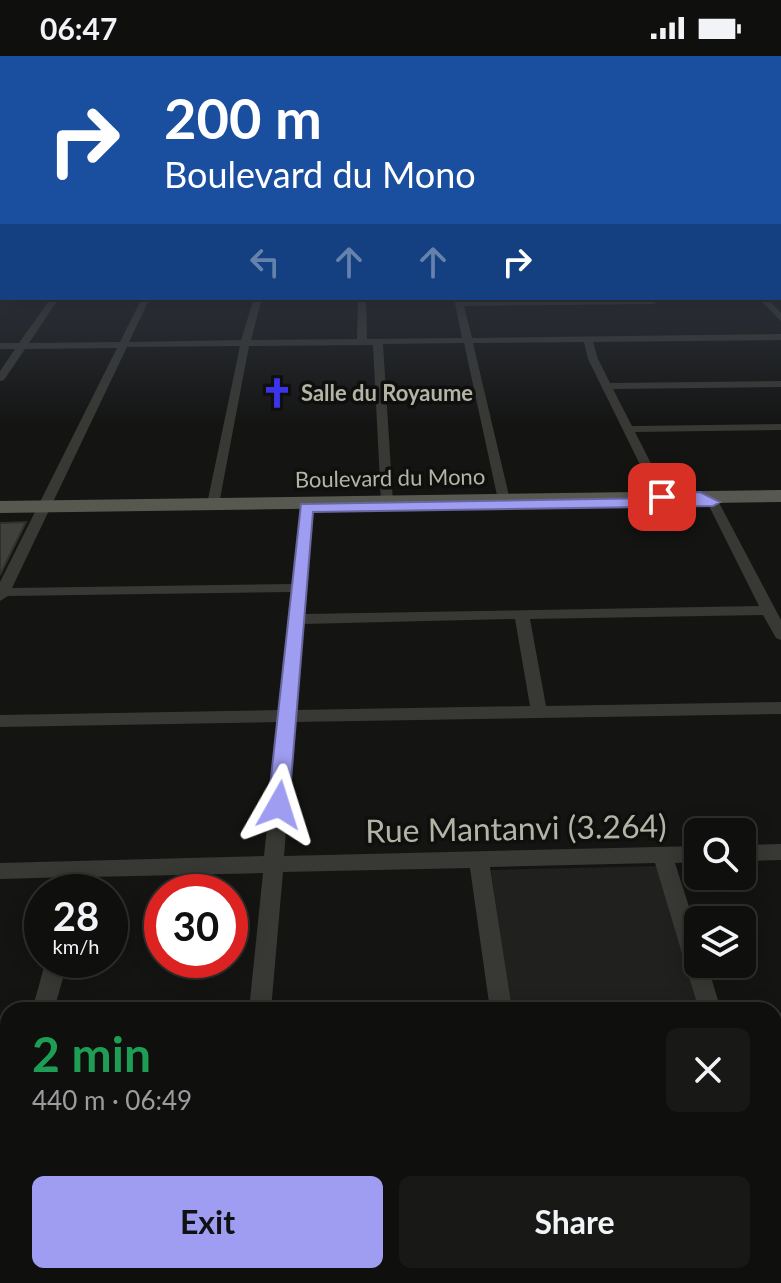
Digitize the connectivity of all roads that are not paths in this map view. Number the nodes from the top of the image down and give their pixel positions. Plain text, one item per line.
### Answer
1 (46, 311) edge
2 (140, 311) edge
3 (254, 311) edge
4 (362, 311) edge
5 (461, 311) edge
6 (781, 337) edge
7 (588, 339) junction
8 (468, 341) junction
9 (362, 342) junction
10 (378, 342) junction
11 (245, 343) junction
12 (124, 345) junction
13 (0, 346) edge
14 (22, 346) junction
15 (0, 378) edge
16 (781, 384) edge
17 (606, 386) junction
18 (781, 427) edge
19 (627, 429) junction
20 (662, 497) junction
21 (706, 499) junction
22 (781, 499) edge
23 (504, 500) junction
24 (387, 502) junction
25 (213, 504) junction
26 (306, 505) junction
27 (0, 509) edge
28 (45, 509) junction
29 (299, 588) junction
30 (1, 594) edge
31 (768, 610) junction
32 (522, 614) junction
33 (298, 619) junction
34 (781, 635) edge
35 (781, 708) edge
36 (539, 712) junction
37 (289, 716) junction
38 (0, 721) edge
39 (781, 852) edge
40 (756, 853) edge
41 (684, 854) edge
42 (663, 855) junction
43 (479, 860) junction
44 (272, 865) junction
45 (83, 869) junction
46 (0, 871) edge
47 (81, 874) edge
48 (52, 978) edge
49 (45, 1002) edge
50 (261, 1002) edge
51 (500, 1002) edge
52 (708, 1002) edge

1 - 14 street
2 - 12 street
3 - 11 street
4 - 9 street
5 - 8 street
6 - 7 street
7 - 8 street
7 - 17 street
8 - 10 street
8 - 23 street
9 - 10 street
9 - 11 street
10 - 24 street
11 - 12 street
11 - 25 street
12 - 14 street
12 - 28 street
13 - 14 street
14 - 15 street
16 - 17 street
17 - 19 street
18 - 19 street
19 - 20 street
20 - 21 main road, Boulevard du Mono
20 - 23 main road, Boulevard du Mono
21 - 22 main road, Boulevard du Mono
21 - 26 main road, Boulevard du Mono
21 - 31 street
23 - 24 main road, Boulevard du Mono
24 - 26 main road, Boulevard du Mono
25 - 26 main road, Boulevard du Mono
25 - 28 main road, Boulevard du Mono
26 - 28 main road, Boulevard du Mono
26 - 29 street
27 - 28 main road, Boulevard du Mono
28 - 30 street
29 - 30 street
29 - 33 street
31 - 32 street
31 - 34 street
32 - 33 street
32 - 36 street
33 - 37 street
35 - 36 street
36 - 37 street
37 - 38 street
37 - 44 street
39 - 40 street
41 - 42 street, Rue Mantanvi (3.264)
42 - 43 street, Rue Mantanvi (3.264)
42 - 52 street
43 - 44 street, Rue Mantanvi (3.264)
43 - 51 street
44 - 45 street, Rue Mantanvi (3.264)
44 - 50 street
45 - 46 street, Rue Mantanvi (3.264)
45 - 47 street
48 - 49 street

